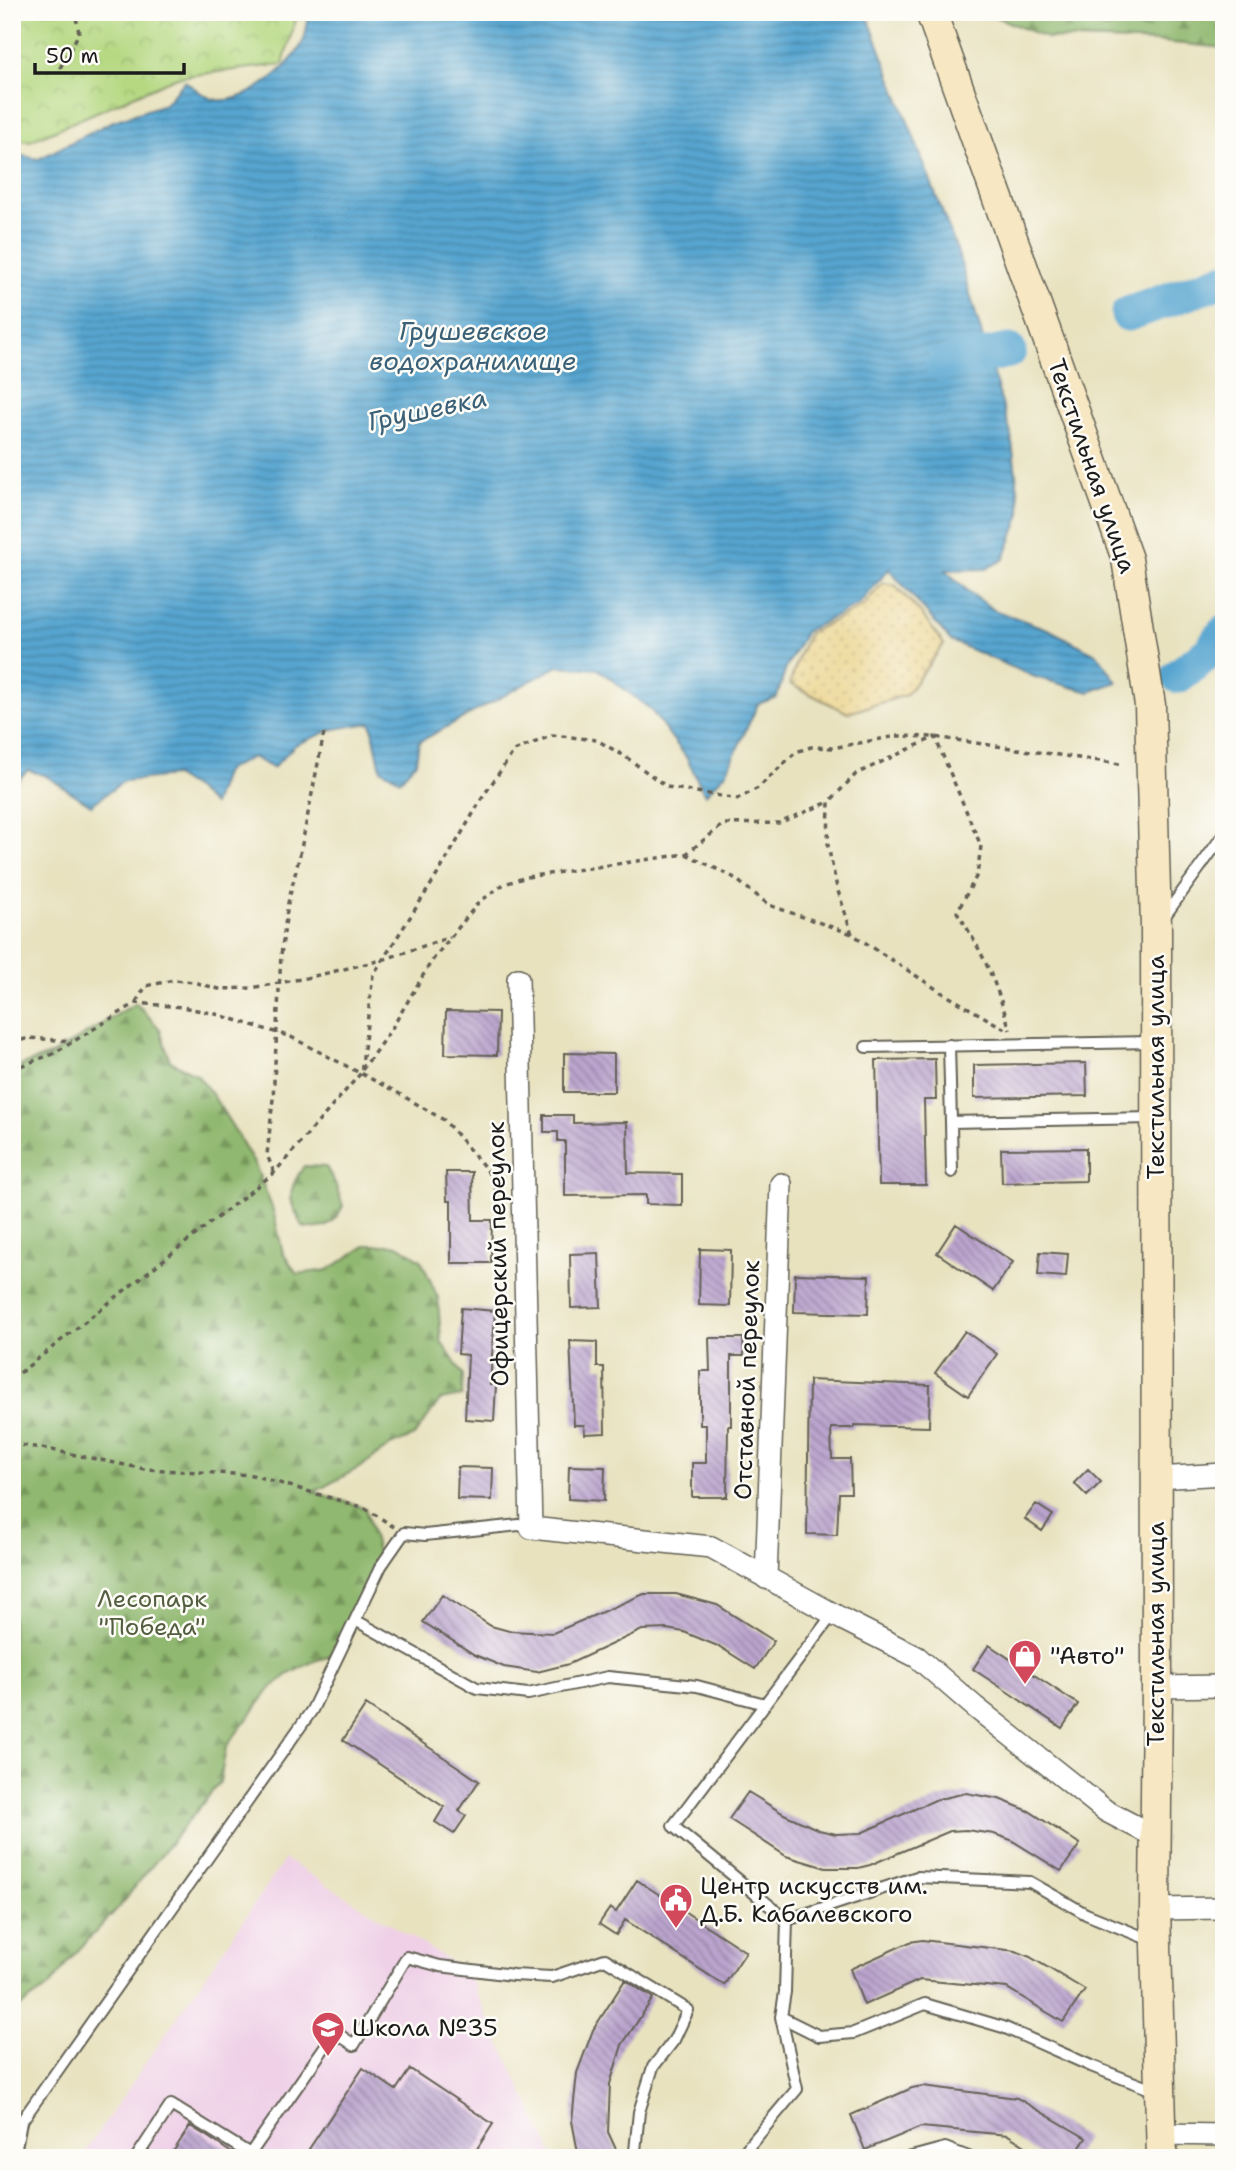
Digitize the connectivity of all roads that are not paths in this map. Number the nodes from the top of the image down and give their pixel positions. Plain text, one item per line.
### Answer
1 (931, 12) edge
2 (1224, 834) edge
3 (1156, 927) junction
4 (518, 979) dead end
5 (1156, 1041) junction
6 (949, 1045) junction
7 (866, 1047) dead end
8 (1156, 1118) junction
9 (951, 1122) junction
10 (952, 1172) dead end
11 (781, 1184) dead end
12 (1224, 1475) edge
13 (1157, 1478) junction
14 (531, 1528) junction
15 (766, 1578) junction
16 (833, 1614) junction
17 (355, 1620) junction
18 (1224, 1686) edge
19 (1157, 1687) junction
20 (765, 1704) junction
21 (1154, 1836) junction
22 (1224, 1908) edge
23 (1155, 1909) junction
24 (787, 1920) junction
25 (1156, 1942) junction
26 (781, 2017) junction
27 (1161, 2093) junction
28 (1224, 2135) edge
29 (1162, 2146) edge
30 (13, 2158) edge
31 (136, 2158) edge
32 (639, 2158) edge
33 (738, 2158) edge
34 (908, 2158) edge
35 (971, 2158) edge

1 - 3 main road, Текстильная улица
2 - 3 lane
3 - 5 main road, Текстильная улица
4 - 14 street, Офицерский переулок
5 - 6 lane
5 - 8 main road, Текстильная улица
6 - 7 lane
6 - 9 lane
8 - 9 lane
8 - 13 main road, Текстильная улица
9 - 10 lane
11 - 15 street, Отставной переулок
12 - 13 street
13 - 19 main road, Текстильная улица
14 - 15 street
14 - 17 lane
15 - 16 street
16 - 20 lane
16 - 21 street
17 - 20 lane
17 - 30 lane
18 - 19 street
19 - 21 main road, Текстильная улица
20 - 24 lane
21 - 23 main road, Текстильная улица
22 - 23 street
23 - 25 main road, Текстильная улица
24 - 25 lane
24 - 26 lane
25 - 27 main road, Текстильная улица
26 - 27 lane
26 - 33 lane
27 - 29 main road, Текстильная улица
28 - 29 street
31 - 32 lane
34 - 35 lane

